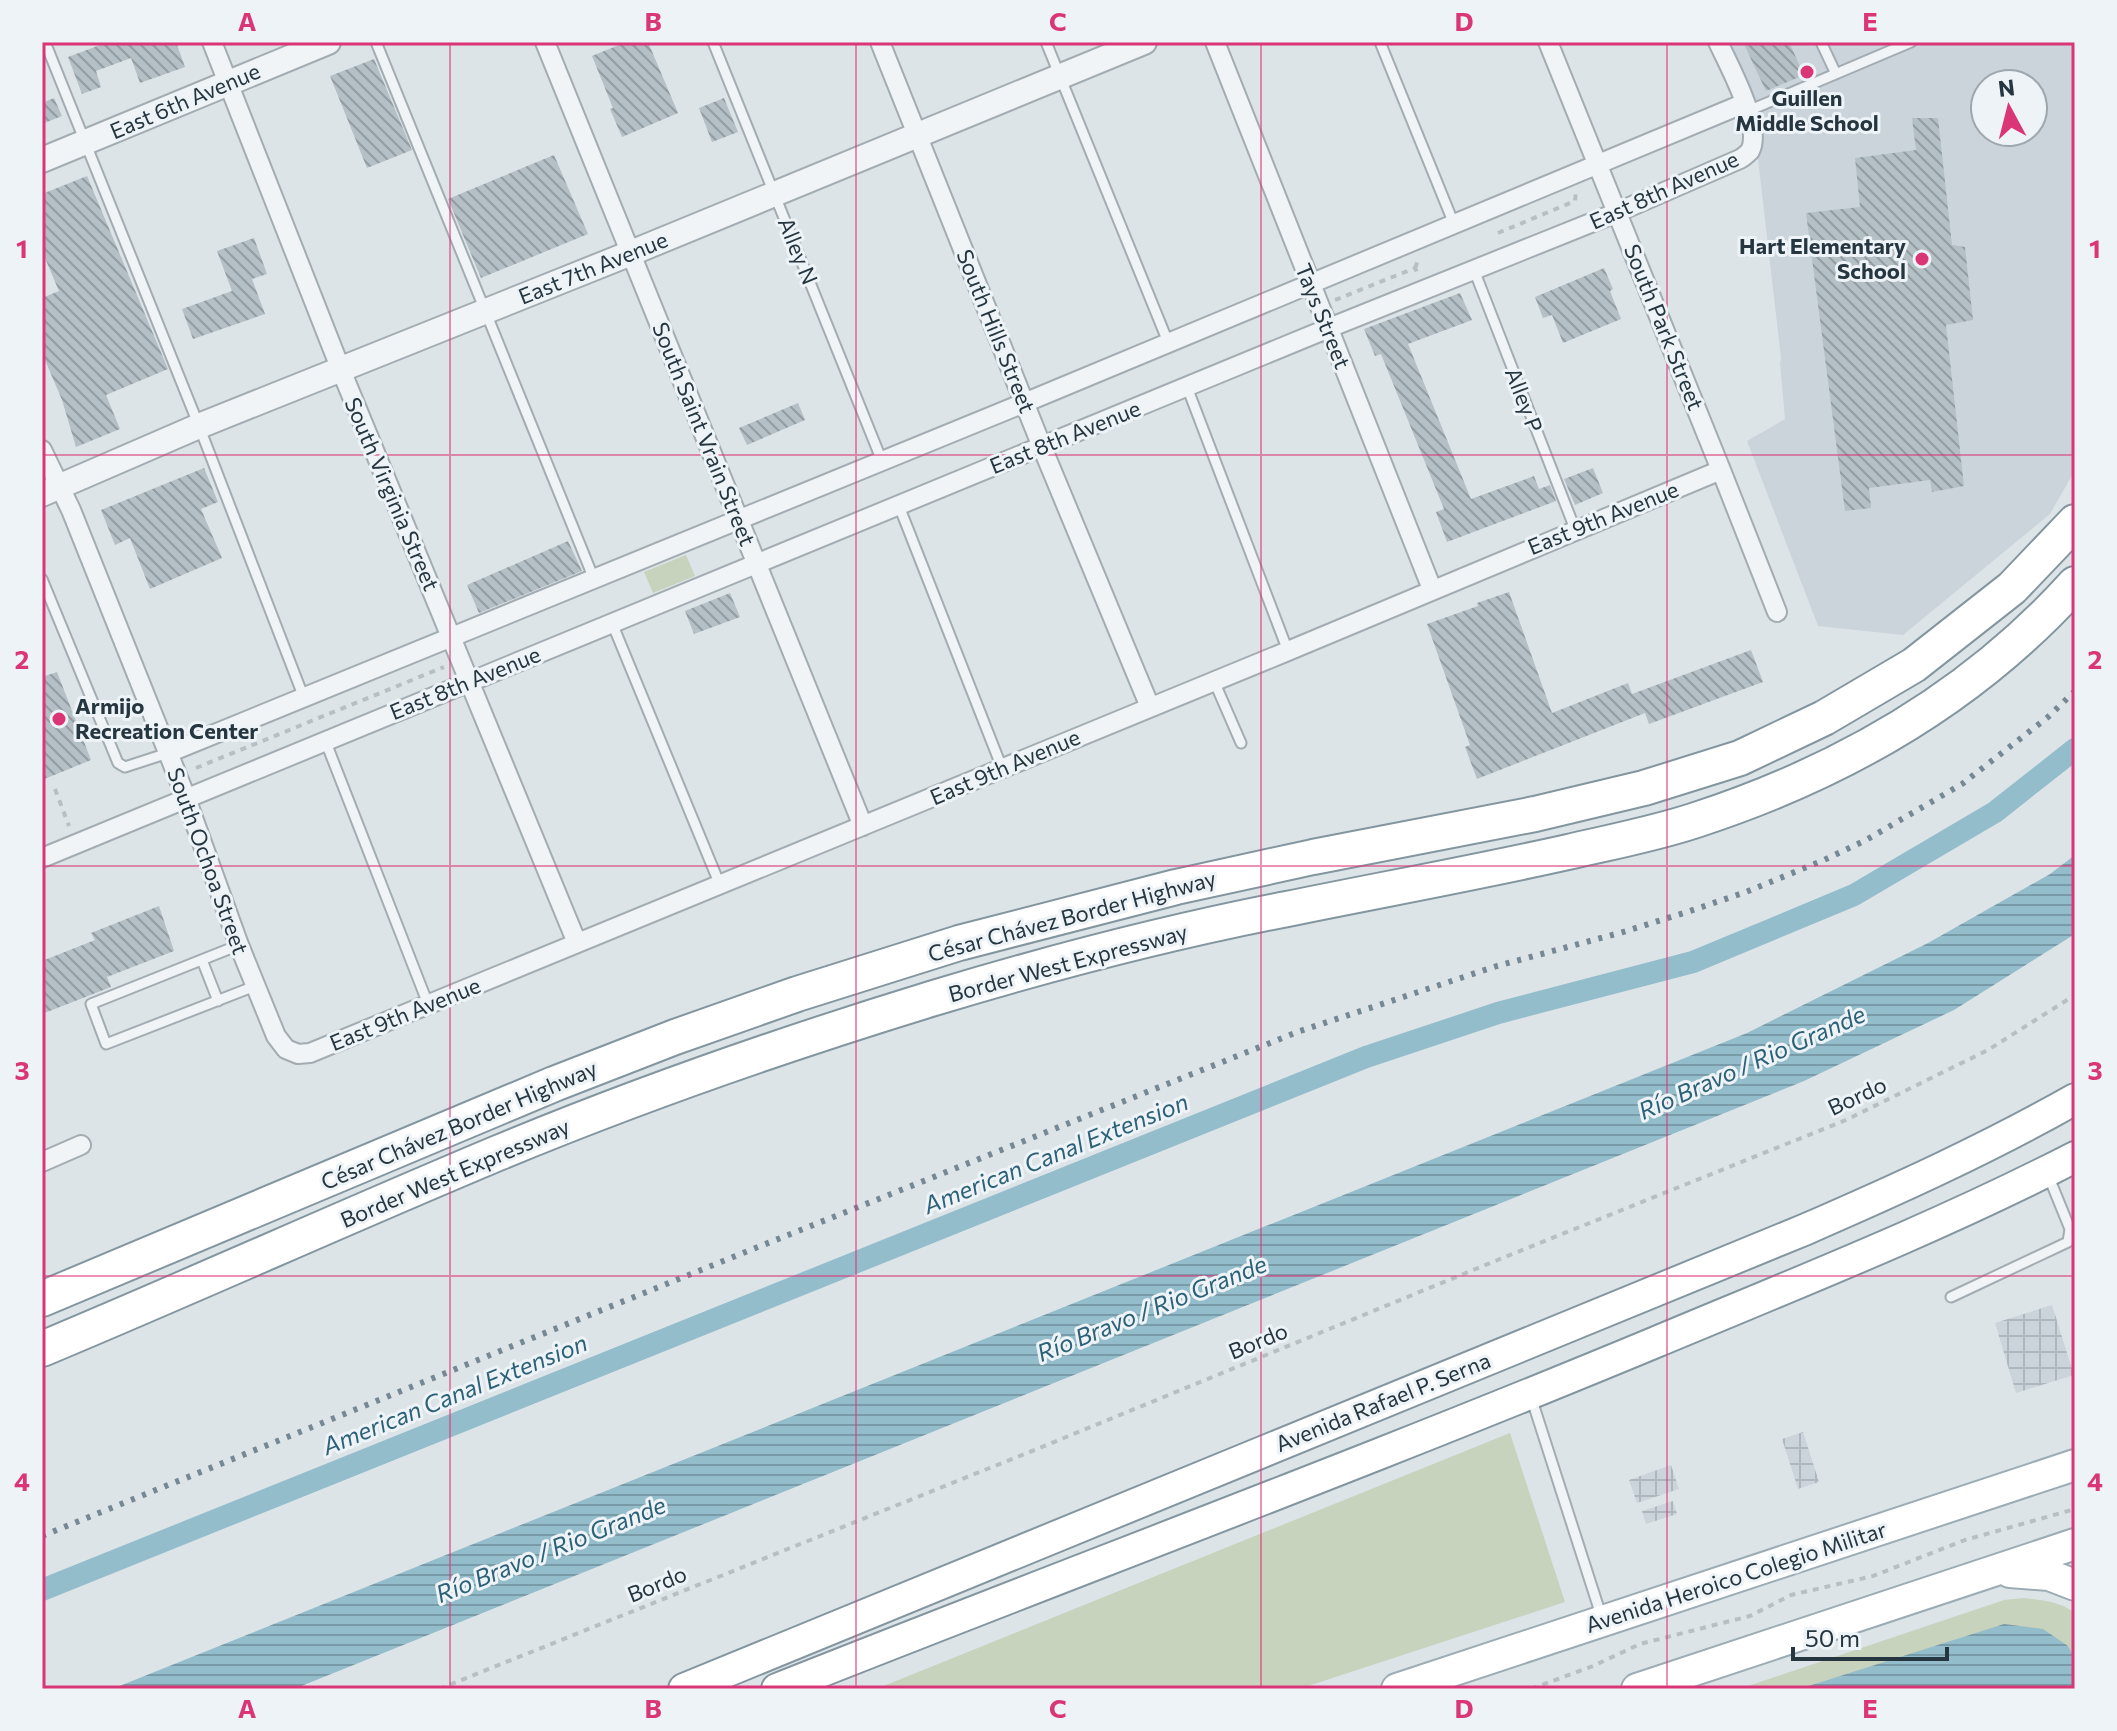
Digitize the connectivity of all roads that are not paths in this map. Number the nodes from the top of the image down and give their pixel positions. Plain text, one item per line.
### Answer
1 (45, 42) edge
2 (212, 42) edge
3 (328, 42) edge
4 (376, 42) edge
5 (545, 42) edge
6 (713, 42) edge
7 (880, 42) edge
8 (1046, 42) edge
9 (1144, 42) edge
10 (1215, 42) edge
11 (1380, 42) edge
12 (1548, 42) edge
13 (1718, 42) edge
14 (1821, 42) edge
15 (1911, 42) edge
16 (1836, 74) junction
17 (1060, 77) junction
18 (229, 83) junction
19 (1746, 107) junction
20 (918, 134) junction
21 (84, 143) junction
22 (42, 160) edge
23 (1596, 164) junction
24 (774, 193) junction
25 (1618, 212) junction
26 (1454, 225) junction
27 (631, 253) junction
28 (1474, 270) junction
29 (1310, 283) junction
30 (485, 312) junction
31 (1329, 328) junction
32 (1168, 342) junction
33 (341, 370) junction
34 (1187, 387) junction
35 (1024, 403) junction
36 (199, 426) junction
37 (1042, 447) junction
38 (42, 450) edge
39 (882, 461) junction
40 (1721, 470) junction
41 (50, 490) edge
42 (899, 506) junction
43 (739, 519) junction
44 (2075, 522) edge
45 (1575, 529) junction
46 (756, 564) junction
47 (42, 579) edge
48 (594, 579) junction
49 (2075, 584) edge
50 (1432, 589) junction
51 (1777, 612) dead end
52 (612, 623) junction
53 (451, 637) junction
54 (1288, 651) junction
55 (1214, 681) junction
56 (469, 682) junction
57 (304, 698) junction
58 (1150, 707) junction
59 (325, 740) junction
60 (1241, 743) dead end
61 (168, 753) junction
62 (1002, 768) junction
63 (186, 799) junction
64 (863, 826) junction
65 (42, 858) edge
66 (720, 885) junction
67 (577, 943) junction
68 (239, 945) junction
69 (202, 960) junction
70 (255, 986) junction
71 (218, 1001) junction
72 (428, 1004) junction
73 (286, 1049) joint
74 (2075, 1099) edge
75 (81, 1145) dead end
76 (2075, 1157) edge
77 (42, 1162) edge
78 (2047, 1172) junction
79 (1951, 1297) dead end
80 (42, 1299) edge
81 (42, 1349) edge
82 (1530, 1394) junction
83 (2075, 1465) edge
84 (2035, 1478) junction
85 (2075, 1481) edge
86 (2075, 1544) edge
87 (1996, 1570) junction
88 (1056, 1579) junction
89 (2075, 1585) edge
90 (1603, 1621) junction
91 (684, 1689) edge
92 (777, 1689) edge
93 (833, 1689) edge
94 (1397, 1689) edge
95 (1637, 1689) edge

1 - 21 lane
2 - 18 street, South Virginia Street
3 - 18 street, East 6th Avenue
4 - 30 lane
5 - 27 street, South Saint Vrain Street
6 - 24 lane, Alley N
7 - 20 street, South Hills Street
8 - 17 lane
9 - 17 street, East 7th Avenue
10 - 29 street, Tays Street
11 - 26 lane
12 - 23 street, South Park Street
13 - 19 street
14 - 16 lane
15 - 16 lane
16 - 19 lane
17 - 20 street, East 7th Avenue
17 - 32 lane
18 - 21 street, East 6th Avenue
18 - 33 street, South Virginia Street
19 - 23 street
19 - 25 street, East 8th Avenue
20 - 24 street, East 7th Avenue
20 - 35 street, South Hills Street
21 - 22 street, East 6th Avenue
21 - 36 lane
23 - 25 street, South Park Street
23 - 26 street
24 - 27 street, East 7th Avenue
24 - 39 lane, Alley N
25 - 28 street, East 8th Avenue
25 - 40 street, South Park Street
26 - 29 street
27 - 30 street, East 7th Avenue
27 - 43 street, South Saint Vrain Street
28 - 31 street, East 8th Avenue
28 - 45 lane, Alley P
29 - 31 street, Tays Street
29 - 32 street
30 - 33 street, East 7th Avenue
30 - 48 lane
31 - 34 street, East 8th Avenue
31 - 50 street, Tays Street
32 - 35 street
33 - 36 street, East 7th Avenue
33 - 53 street, South Virginia Street
34 - 37 street, East 8th Avenue
34 - 54 lane
35 - 37 street, South Hills Street
35 - 39 street
36 - 41 street, East 7th Avenue
36 - 57 lane
37 - 42 street, East 8th Avenue
37 - 58 street, South Hills Street
38 - 41 street, South Ochoa Street
39 - 43 street
40 - 45 street, East 9th Avenue
40 - 51 street, South Park Street
41 - 61 street, South Ochoa Street
42 - 46 street, East 8th Avenue
42 - 62 lane
43 - 46 street, South Saint Vrain Street
43 - 48 street
44 - 80 highway, César Chávez Border Highway
45 - 50 street, East 9th Avenue
46 - 52 street, East 8th Avenue
46 - 64 street, South Saint Vrain Street
47 - 61 lane
48 - 53 street
49 - 81 highway, Border West Expressway
50 - 54 street, East 9th Avenue
52 - 56 street, East 8th Avenue
52 - 66 lane
53 - 56 street, South Virginia Street
53 - 57 street
54 - 55 street, East 9th Avenue
55 - 58 street, East 9th Avenue
55 - 60 lane
56 - 59 street, East 8th Avenue
56 - 67 street, South Virginia Street
57 - 61 street
58 - 62 street, East 9th Avenue
59 - 63 street, East 8th Avenue
59 - 72 lane
61 - 63 street, South Ochoa Street
62 - 64 street, East 9th Avenue
63 - 65 street, East 8th Avenue
63 - 68 street, South Ochoa Street
64 - 66 street, East 9th Avenue
66 - 67 street, East 9th Avenue
67 - 72 street, East 9th Avenue
68 - 69 lane
68 - 70 street, South Ochoa Street
69 - 71 lane
69 - 71 lane
70 - 71 lane
70 - 73 street, South Ochoa Street
72 - 73 street, East 9th Avenue
74 - 91 main road, Avenida Rafael P. Serna
75 - 77 street
76 - 78 main road, Avenida Rafael P. Serna
78 - 79 lane
78 - 82 main road, Avenida Rafael P. Serna
82 - 88 main road, Avenida Rafael P. Serna
82 - 90 lane
83 - 84 main road, Avenida Heroico Colegio Militar
84 - 85 main road
84 - 90 main road, Avenida Heroico Colegio Militar
86 - 87 main road
87 - 89 main road
87 - 95 main road
88 - 92 main road, Avenida Rafael P. Serna
88 - 93 main road
90 - 94 main road, Avenida Heroico Colegio Militar

